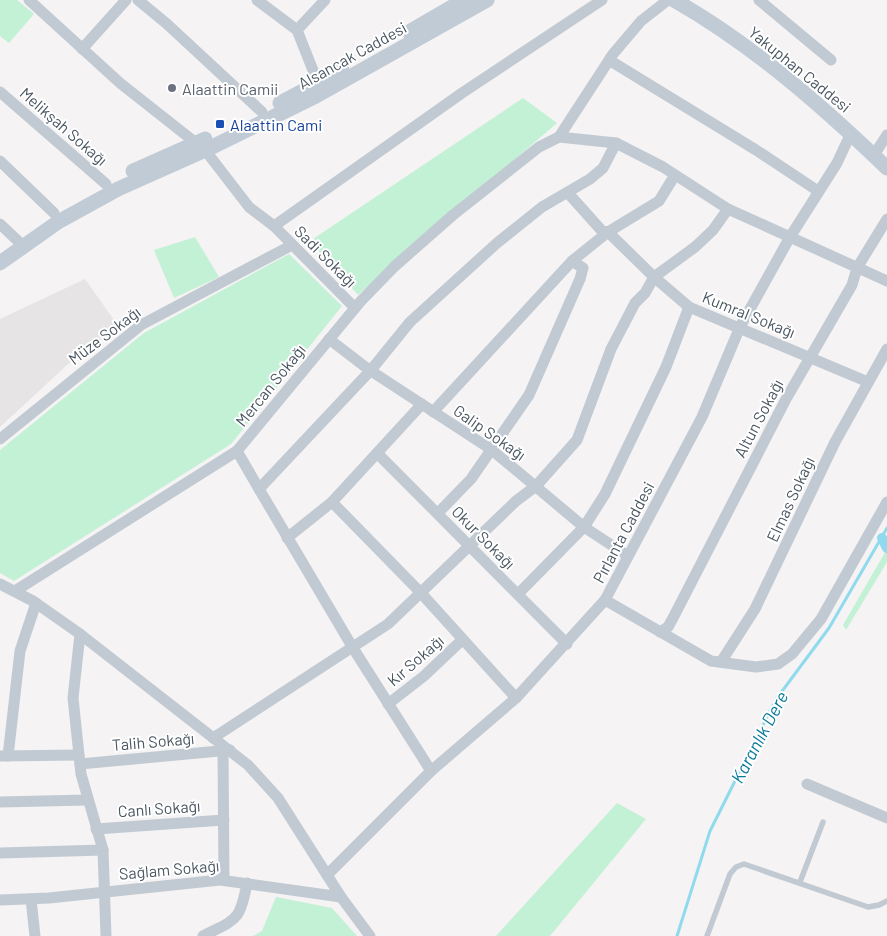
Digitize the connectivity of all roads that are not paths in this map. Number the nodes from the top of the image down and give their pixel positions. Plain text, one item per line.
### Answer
1 (29, 0) edge
2 (126, 0) edge
3 (138, 0) edge
4 (256, 0) edge
5 (325, 0) edge
6 (464, 0) edge
7 (487, 0) edge
8 (602, 0) edge
9 (668, 0) edge
10 (760, 0) edge
11 (682, 2) edge
12 (297, 30) junction
13 (82, 49) junction
14 (609, 60) junction
15 (831, 60) dead end
16 (318, 83) junction
17 (0, 92) edge
18 (262, 112) junction
19 (851, 133) junction
20 (887, 135) edge
21 (559, 137) junction
22 (616, 143) junction
23 (201, 146) junction
24 (874, 155) junction
25 (0, 161) edge
26 (887, 168) edge
27 (675, 175) junction
28 (106, 184) junction
29 (818, 191) junction
30 (568, 193) junction
31 (728, 209) junction
32 (57, 217) junction
33 (887, 219) edge
34 (0, 224) edge
35 (274, 226) junction
36 (608, 232) junction
37 (790, 237) junction
38 (19, 242) junction
39 (292, 245) junction
40 (0, 253) edge
41 (572, 261) junction
42 (0, 263) edge
43 (857, 268) junction
44 (654, 277) junction
45 (887, 281) edge
46 (689, 307) junction
47 (355, 308) junction
48 (740, 327) junction
49 (328, 339) junction
50 (887, 349) edge
51 (810, 357) junction
52 (371, 370) junction
53 (868, 382) junction
54 (422, 404) junction
55 (433, 412) junction
56 (0, 439) edge
57 (492, 450) junction
58 (237, 451) junction
59 (378, 454) junction
60 (536, 486) junction
61 (259, 489) junction
62 (332, 502) junction
63 (887, 502) edge
64 (438, 513) junction
65 (584, 527) junction
66 (288, 538) junction
67 (469, 548) junction
68 (628, 556) junction
69 (0, 584) edge
70 (14, 591) junction
71 (421, 593) junction
72 (518, 594) junction
73 (605, 600) junction
74 (36, 603) junction
75 (660, 632) junction
76 (80, 634) junction
77 (462, 640) junction
78 (566, 644) junction
79 (353, 648) junction
80 (721, 662) junction
81 (516, 698) junction
82 (388, 704) junction
83 (213, 738) junction
84 (226, 751) junction
85 (4, 756) edge
86 (80, 760) junction
87 (431, 772) junction
88 (807, 784) dead end
89 (88, 800) junction
90 (0, 802) edge
91 (887, 818) edge
92 (224, 820) junction
93 (823, 822) dead end
94 (96, 828) junction
95 (103, 850) junction
96 (0, 853) edge
97 (326, 875) junction
98 (224, 880) junction
99 (800, 882) junction
100 (247, 884) junction
101 (104, 891) junction
102 (340, 897) junction
103 (31, 899) junction
104 (0, 900) edge
105 (887, 901) edge
106 (36, 936) edge
107 (106, 936) edge
108 (203, 936) edge
109 (370, 936) edge
110 (707, 936) edge

1 - 13 street, Sadi Sokağı
2 - 13 street
3 - 18 street
4 - 12 street
5 - 12 street
6 - 16 street, Alsancak Caddesi
7 - 23 street, Alsancak Caddesi
8 - 35 street
9 - 14 street
10 - 15 street
11 - 19 street, Yakuphan Caddesi
12 - 16 street
13 - 23 street, Sadi Sokağı
14 - 21 street
14 - 29 street
16 - 18 street, Alsancak Caddesi
17 - 28 street, Melikşah Sokağı
18 - 23 street, Alsancak Caddesi
19 - 24 street, Yakuphan Caddesi
19 - 29 street, Pırlanta Caddesi
20 - 24 street
21 - 22 street
21 - 47 street, Mercan Sokağı
22 - 27 street
22 - 30 street
23 - 28 street, Alsancak Caddesi
23 - 32 street, Alsancak Caddesi
23 - 35 street, Sadi Sokağı
24 - 26 street, Yakuphan Caddesi
25 - 32 street
27 - 31 street
27 - 36 street
28 - 32 street, Alsancak Caddesi
29 - 37 street, Pırlanta Caddesi
30 - 36 street, Kumral Sokağı
30 - 52 street
31 - 37 street
31 - 44 street
32 - 38 street, Alsancak Caddesi
32 - 42 street, Alsancak Caddesi
33 - 43 street, Altun Sokağı
34 - 38 street
35 - 39 street, Sadi Sokağı
36 - 41 street
36 - 44 street, Kumral Sokağı
37 - 43 street
37 - 48 street, Pırlanta Caddesi
38 - 40 street, Alsancak Caddesi
39 - 47 street, Sadi Sokağı
39 - 56 street, Müze Sokağı
41 - 55 street
41 - 57 street
43 - 45 street
43 - 51 street, Altun Sokağı
44 - 46 street, Kumral Sokağı
44 - 60 street
46 - 48 street, Kumral Sokağı
46 - 65 street
47 - 49 street, Mercan Sokağı
48 - 51 street, Kumral Sokağı
48 - 68 street, Pırlanta Caddesi
49 - 52 street, Galip Sokağı
49 - 58 street, Mercan Sokağı
50 - 53 street, Elmas Sokağı
51 - 53 street, Kumral Sokağı
51 - 75 street, Altun Sokağı
52 - 54 street, Galip Sokağı
52 - 61 street
53 - 80 street, Elmas Sokağı
54 - 55 street, Galip Sokağı
54 - 59 street
55 - 57 street, Galip Sokağı
57 - 60 street, Galip Sokağı
57 - 64 street
58 - 61 street
58 - 70 street, Mercan Sokağı
59 - 62 street
59 - 64 street, Okur Sokağı
60 - 65 street, Galip Sokağı
60 - 67 street
61 - 66 street
62 - 66 street
62 - 71 street
63 - 80 street
64 - 67 street, Okur Sokağı
65 - 68 street, Galip Sokağı
65 - 72 street
66 - 79 street
67 - 71 street
67 - 72 street, Okur Sokağı
68 - 73 street, Pırlanta Caddesi
69 - 70 street
70 - 74 street
71 - 77 street
71 - 79 street
72 - 78 street, Okur Sokağı
73 - 75 street
73 - 78 street, Pırlanta Caddesi
74 - 76 street
74 - 85 street
75 - 80 street
76 - 83 street
76 - 86 street
77 - 81 street
77 - 82 street, Kır Sokağı
78 - 81 street, Pırlanta Caddesi
79 - 82 street
79 - 83 street
81 - 87 street, Pırlanta Caddesi
82 - 87 street
83 - 84 street
84 - 86 street, Talih Sokağı
84 - 92 street
84 - 97 street
85 - 86 street, Talih Sokağı
86 - 89 street
87 - 97 street, Pırlanta Caddesi
88 - 91 street
89 - 90 street
89 - 94 street
92 - 94 street, Canlı Sokağı
92 - 98 street
93 - 99 lane
94 - 95 street
95 - 96 street
95 - 101 street
97 - 102 street
98 - 100 street, Sağlam Sokağı
98 - 101 street, Sağlam Sokağı
99 - 105 lane
99 - 110 lane
100 - 102 street, Sağlam Sokağı
100 - 108 street
101 - 103 street, Sağlam Sokağı
101 - 107 street
102 - 109 street
103 - 104 street, Sağlam Sokağı
103 - 106 street

